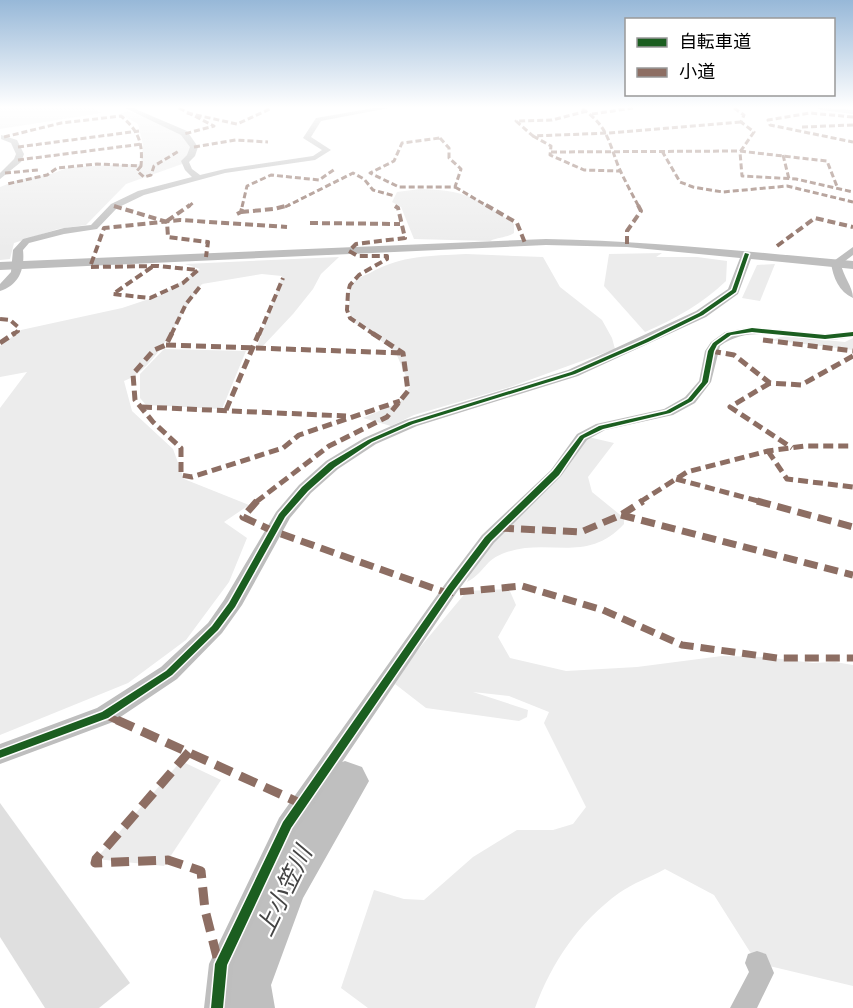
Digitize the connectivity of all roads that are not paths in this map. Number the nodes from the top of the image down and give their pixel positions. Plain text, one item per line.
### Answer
1 (20, 155) edge
2 (191, 155) edge
3 (319, 155) edge
4 (0, 177) edge
5 (199, 179) junction
6 (853, 250) edge
7 (747, 254) junction
8 (836, 263) junction
9 (853, 265) edge
10 (0, 266) edge
11 (20, 266) junction
12 (0, 288) edge
13 (853, 295) edge
14 (853, 334) edge
15 (0, 754) edge
16 (757, 963) dead end
17 (217, 1008) edge
18 (743, 1008) edge

1 - 4 street
2 - 5 street
3 - 5 street
5 - 11 street
6 - 8 street
7 - 8 street
7 - 11 street
7 - 15 street
8 - 9 street
8 - 13 street
10 - 11 street
11 - 12 street
14 - 17 street
16 - 18 street

